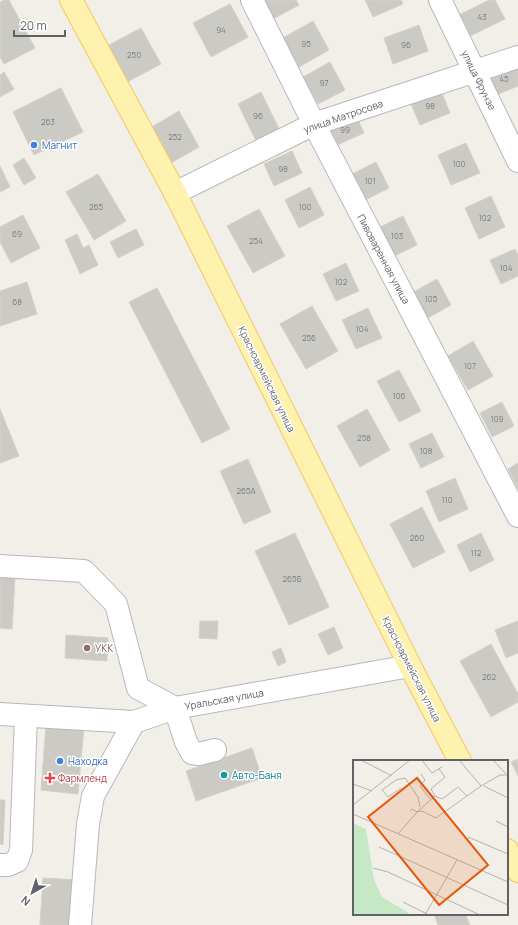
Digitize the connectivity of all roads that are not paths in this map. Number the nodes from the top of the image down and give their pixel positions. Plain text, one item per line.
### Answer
1 (71, 0) edge
2 (252, 0) edge
3 (440, 0) edge
4 (518, 56) edge
5 (475, 72) junction
6 (314, 124) junction
7 (518, 161) edge
8 (175, 193) junction
9 (518, 516) edge
10 (0, 566) edge
11 (410, 666) junction
12 (175, 708) junction
13 (0, 714) edge
14 (26, 716) junction
15 (134, 722) junction
16 (215, 750) dead end
17 (459, 760) edge
18 (508, 852) edge
19 (0, 865) edge
20 (518, 871) edge
21 (80, 925) edge

1 - 8 main road, Красноармейская улица
2 - 6 street, Пивоваренная улица
3 - 5 street, улица Фрунзе
4 - 5 street, улица Матросова
5 - 6 street, улица Матросова
5 - 7 street, улица Фрунзе
6 - 8 street, улица Матросова
6 - 9 street, Пивоваренная улица
8 - 11 main road, Красноармейская улица
10 - 12 street, Уральская улица
11 - 12 street, Уральская улица
11 - 17 main road, Красноармейская улица
12 - 15 street
12 - 16 street
13 - 14 street
14 - 15 street
14 - 19 street
15 - 21 street
18 - 20 main road

